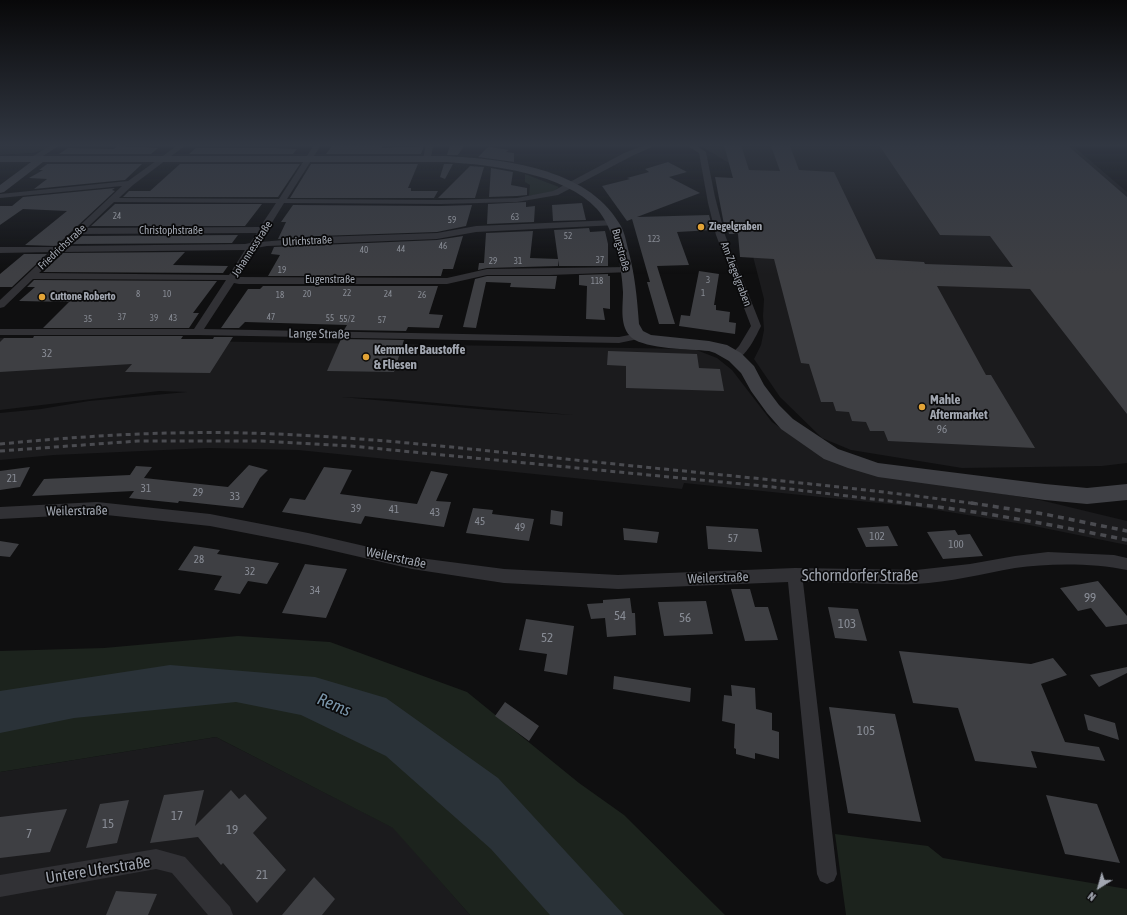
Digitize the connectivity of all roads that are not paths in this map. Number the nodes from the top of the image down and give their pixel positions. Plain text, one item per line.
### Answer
1 (83, 188) edge
2 (125, 188) edge
3 (290, 188) edge
4 (565, 188) edge
5 (574, 188) edge
6 (709, 188) edge
7 (0, 196) edge
8 (111, 200) junction
9 (283, 200) junction
10 (614, 223) junction
11 (264, 230) junction
12 (78, 231) junction
13 (254, 245) junction
14 (59, 249) junction
15 (0, 250) edge
16 (628, 270) junction
17 (31, 276) junction
18 (232, 279) junction
19 (0, 305) edge
20 (0, 332) edge
21 (197, 332) junction
22 (639, 336) junction
23 (735, 357) junction
24 (1127, 492) edge
25 (0, 513) edge
26 (1127, 564) edge
27 (795, 575) junction
28 (827, 874) dead end
29 (0, 886) edge
30 (222, 915) edge

1 - 7 street
2 - 8 street, Friedrichstraße
3 - 9 street, Johannesstraße
4 - 9 street
5 - 10 street, Burgstraße
6 - 23 street, Am Ziegelgraben
8 - 9 street
8 - 12 street, Friedrichstraße
9 - 11 street, Johannesstraße
10 - 13 street, Ulrichstraße
10 - 16 street, Burgstraße
11 - 12 street, Christophstraße
11 - 13 street, Johannesstraße
12 - 14 street, Friedrichstraße
13 - 14 street, Ulrichstraße
13 - 18 street, Johannesstraße
14 - 15 street, Ulrichstraße
14 - 17 street, Friedrichstraße
16 - 18 street, Eugenstraße
16 - 22 street, Burgstraße
17 - 18 street, Eugenstraße
17 - 19 street, Friedrichstraße
18 - 21 street, Johannesstraße
20 - 21 street, Lange Straße
21 - 22 street, Lange Straße
22 - 23 street
23 - 24 street
25 - 27 street, Weilerstraße
26 - 27 street, Schorndorfer Straße
27 - 28 street, Schorndorfer Straße
29 - 30 street, Untere Uferstraße

